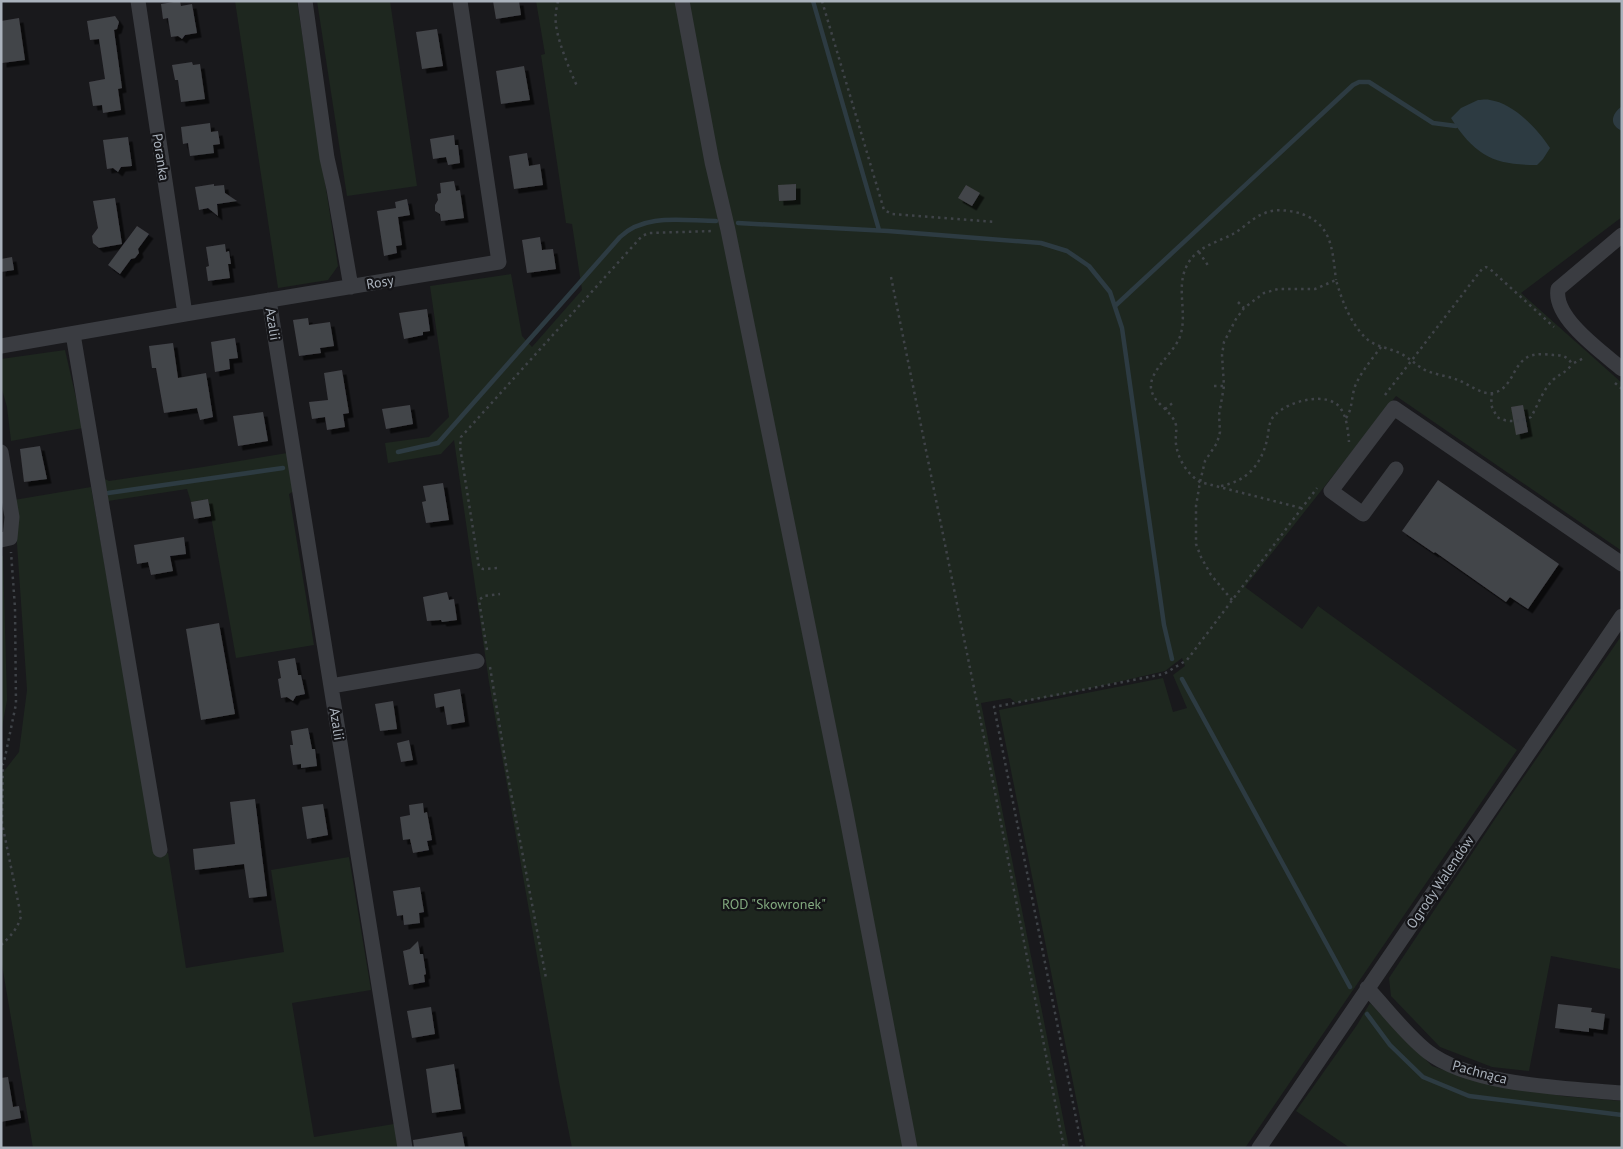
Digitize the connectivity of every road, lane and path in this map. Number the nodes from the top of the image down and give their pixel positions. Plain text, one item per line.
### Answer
1 (138, 1) edge
2 (305, 1) edge
3 (460, 1) edge
4 (558, 1) edge
5 (682, 1) edge
6 (822, 1) edge
7 (577, 86) dead end
8 (996, 222) dead end
9 (728, 230) junction
10 (1622, 235) edge
11 (1199, 252) junction
12 (1210, 268) dead end
13 (891, 277) dead end
14 (1336, 280) junction
15 (351, 287) junction
16 (269, 300) junction
17 (1238, 302) dead end
18 (1244, 308) junction
19 (185, 314) junction
20 (1559, 332) dead end
21 (73, 334) junction
22 (1, 346) edge
23 (1381, 346) junction
24 (1580, 351) dead end
25 (1411, 360) junction
26 (1572, 364) junction
27 (1618, 376) edge
28 (1214, 386) dead end
29 (1224, 386) junction
30 (1622, 389) edge
31 (1492, 393) junction
32 (1383, 398) dead end
33 (1175, 401) dead end
34 (1165, 409) junction
35 (1346, 418) junction
36 (1355, 436) dead end
37 (1, 452) edge
38 (1396, 469) dead end
39 (1200, 482) junction
40 (1320, 484) dead end
41 (1220, 487) junction
42 (1302, 508) junction
43 (5, 539) edge
44 (1622, 564) edge
45 (496, 568) dead end
46 (500, 594) dead end
47 (1232, 600) junction
48 (1622, 616) edge
49 (485, 660) junction
50 (330, 686) junction
51 (2, 764) edge
52 (160, 850) dead end
53 (1, 945) edge
54 (546, 978) dead end
55 (1367, 988) junction
56 (1622, 1093) edge
57 (405, 1148) edge
58 (910, 1148) edge
59 (1064, 1148) edge
60 (1082, 1148) edge
61 (1259, 1148) edge

1 - 19 street, Poranka
2 - 15 street
3 - 15 street, Rosy
4 - 7 path
5 - 9 street
6 - 8 path
9 - 45 path
9 - 58 street
10 - 27 street
11 - 12 path
11 - 14 path
11 - 34 path
13 - 59 path
14 - 18 path
14 - 23 path
15 - 16 street, Rosy
16 - 19 street, Rosy
16 - 50 street, Azalii
17 - 18 path
18 - 29 path
19 - 21 street, Rosy
20 - 25 path
21 - 22 street, Rosy
21 - 52 street
23 - 25 path
23 - 35 path
24 - 26 path
25 - 31 path
25 - 32 path
26 - 31 path
26 - 31 path
27 - 30 path
28 - 29 path
29 - 39 path
33 - 34 path
34 - 39 path
35 - 36 path
35 - 41 path
37 - 43 street
38 - 44 street
39 - 41 path
39 - 47 path
40 - 42 path
41 - 42 path
42 - 47 path
43 - 51 path
46 - 49 path
47 - 60 path
48 - 55 street, Ogrody Walendów
49 - 50 street
49 - 54 path
50 - 57 street, Azalii
51 - 53 path
55 - 56 street, Pachnąca
55 - 61 street, Ogrody Walendów

